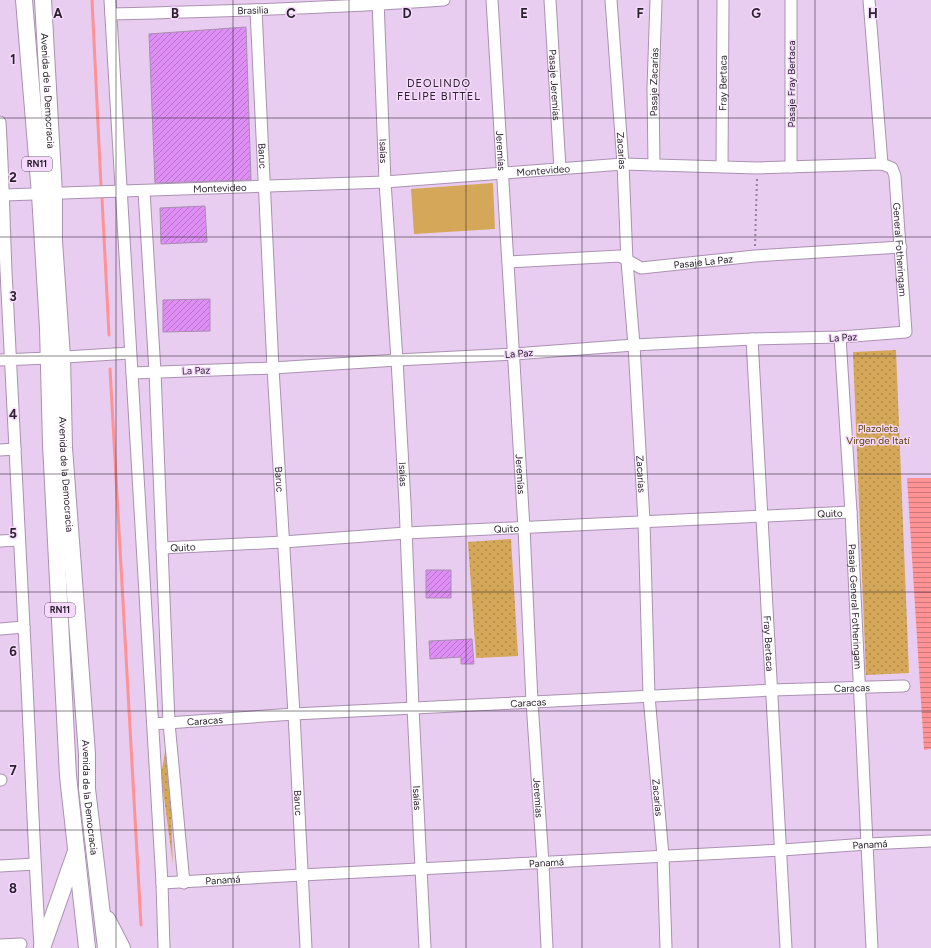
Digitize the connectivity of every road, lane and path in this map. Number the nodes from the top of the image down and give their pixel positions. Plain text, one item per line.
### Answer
1 (24, 0) edge
2 (42, 0) edge
3 (110, 0) edge
4 (444, 0) edge
5 (492, 0) edge
6 (550, 0) edge
7 (611, 0) edge
8 (656, 0) edge
9 (723, 0) edge
10 (791, 0) edge
11 (869, 0) edge
12 (378, 2) edge
13 (256, 10) junction
14 (111, 14) junction
15 (0, 122) edge
16 (622, 164) junction
17 (654, 165) junction
18 (722, 166) junction
19 (887, 166) junction
20 (790, 167) junction
21 (757, 168) junction
22 (560, 169) junction
23 (502, 173) junction
24 (385, 182) junction
25 (265, 187) junction
26 (3, 188) edge
27 (122, 191) junction
28 (144, 191) junction
29 (47, 194) junction
30 (901, 247) junction
31 (755, 256) junction
32 (627, 261) junction
33 (508, 262) junction
34 (3, 269) edge
35 (906, 332) joint
36 (840, 337) junction
37 (752, 339) junction
38 (634, 345) junction
39 (130, 352) junction
40 (514, 354) junction
41 (56, 358) junction
42 (6, 359) edge
43 (397, 360) junction
44 (273, 368) junction
45 (154, 372) junction
46 (132, 373) junction
47 (15, 449) junction
48 (0, 450) edge
49 (851, 512) junction
50 (762, 516) junction
51 (644, 521) junction
52 (524, 528) junction
53 (406, 533) junction
54 (18, 540) junction
55 (0, 541) edge
56 (283, 542) junction
57 (162, 548) junction
58 (24, 627) junction
59 (0, 629) edge
60 (904, 686) dead end
61 (860, 688) junction
62 (772, 690) junction
63 (650, 696) junction
64 (532, 702) junction
65 (413, 708) junction
66 (294, 714) junction
67 (169, 723) junction
68 (153, 724) junction
69 (931, 841) edge
70 (867, 844) junction
71 (782, 850) junction
72 (77, 851) junction
73 (663, 856) junction
74 (543, 863) junction
75 (35, 864) junction
76 (0, 866) edge
77 (422, 869) junction
78 (302, 875) junction
79 (162, 883) junction
80 (184, 883) junction
81 (102, 911) junction
82 (21, 944) dead end
83 (0, 945) edge
84 (41, 948) edge
85 (87, 948) edge
86 (106, 948) edge
87 (122, 948) edge
88 (164, 948) edge
89 (306, 948) edge
90 (426, 948) edge
91 (547, 948) edge
92 (666, 948) edge
93 (786, 948) edge
94 (872, 948) edge

1 - 29 highway, Avenida de la Democracia / RN11
2 - 29 highway, Avenida de la Democracia / RN11
3 - 14 street
4 - 12 street, Brasilia
5 - 23 street, Jeremías
6 - 22 street, Pasaje Jeremías
7 - 16 street, Zacarías
8 - 17 street, Pasaje Zacarías
9 - 18 street, Fray Bertaca
10 - 20 street, Pasaje Fray Bertaca
11 - 19 street, General Fotheringam
12 - 13 street, Brasilia
12 - 24 street, Isaías
13 - 14 street, Brasilia
13 - 25 street, Baruc
14 - 27 street
15 - 26 street
16 - 17 street, Montevideo
16 - 22 street, Montevideo
16 - 32 street, Zacarías
17 - 18 street, Montevideo
18 - 21 street, Montevideo
19 - 20 street, Montevideo
19 - 30 street, General Fotheringam
20 - 21 street, Montevideo
21 - 31 path
22 - 23 street, Montevideo
23 - 24 street, Montevideo
23 - 33 street, Jeremías
24 - 25 street, Montevideo
24 - 43 street, Isaías
25 - 28 street, Montevideo
25 - 44 street, Baruc
26 - 29 street, Montevideo
26 - 34 street
27 - 28 street, Montevideo
27 - 29 street, Montevideo
27 - 39 street
28 - 45 street
29 - 41 highway, Avenida de la Democracia / RN11
29 - 41 highway, Avenida de la Democracia / RN11
30 - 31 street, Pasaje La Paz
30 - 35 street, General Fotheringam
31 - 32 street, Pasaje La Paz
32 - 33 street, Pasaje La Paz
32 - 38 street, Zacarías
33 - 40 street, Jeremías
34 - 42 street
35 - 36 street, La Paz
36 - 37 street, La Paz
36 - 49 street, Pasaje General Fotheringam
37 - 38 street, La Paz
37 - 50 street, Fray Bertaca
38 - 40 street, La Paz
38 - 51 street, Zacarías
39 - 41 street
39 - 46 street
40 - 43 street, La Paz
40 - 52 street, Jeremías
41 - 42 street
41 - 72 highway, Avenida de la Democracia / RN11
41 - 81 highway, Avenida de la Democracia
42 - 47 street
43 - 44 street, La Paz
43 - 53 street, Isaías
44 - 45 street, La Paz
44 - 56 street, Baruc
45 - 46 street, La Paz
45 - 57 street
46 - 68 street
47 - 48 street
47 - 54 street
49 - 50 street, Quito
49 - 61 street, Pasaje General Fotheringam
50 - 51 street, Quito
50 - 62 street, Fray Bertaca
51 - 52 street, Quito
51 - 63 street, Zacarías
52 - 53 street, Quito
52 - 64 street, Jeremías
53 - 56 street, Quito
53 - 65 street, Isaías
54 - 55 street
54 - 58 street
56 - 57 street, Quito
56 - 66 street, Baruc
57 - 67 street
58 - 59 street
58 - 75 street
60 - 61 street, Caracas
61 - 62 street, Caracas
61 - 70 street, Pasaje General Fotheringam
62 - 63 street, Caracas
62 - 71 street, Fray Bertaca
63 - 64 street, Caracas
63 - 73 street, Zacarías
64 - 65 street, Caracas
64 - 74 street, Jeremías
65 - 66 street, Caracas
65 - 77 street, Isaías
66 - 67 street, Caracas
66 - 78 street, Baruc
67 - 68 street, Caracas
67 - 80 street
68 - 79 street
69 - 70 street, Panamá
70 - 71 street, Panamá
70 - 94 street, Pasaje General Fotheringam
71 - 73 street, Panamá
71 - 93 street, Fray Bertaca
72 - 84 highway
72 - 85 highway, Avenida de la Democracia / RN11
73 - 74 street, Panamá
73 - 92 street, Zacarías
74 - 77 street, Panamá
74 - 91 street, Jeremías
75 - 76 street
75 - 84 street
77 - 78 street, Panamá
77 - 90 street, Isaías
78 - 80 street, Panamá
78 - 89 street, Baruc
79 - 80 street, Panamá
79 - 88 street
81 - 86 highway, Avenida de la Democracia
81 - 87 highway
82 - 83 street

